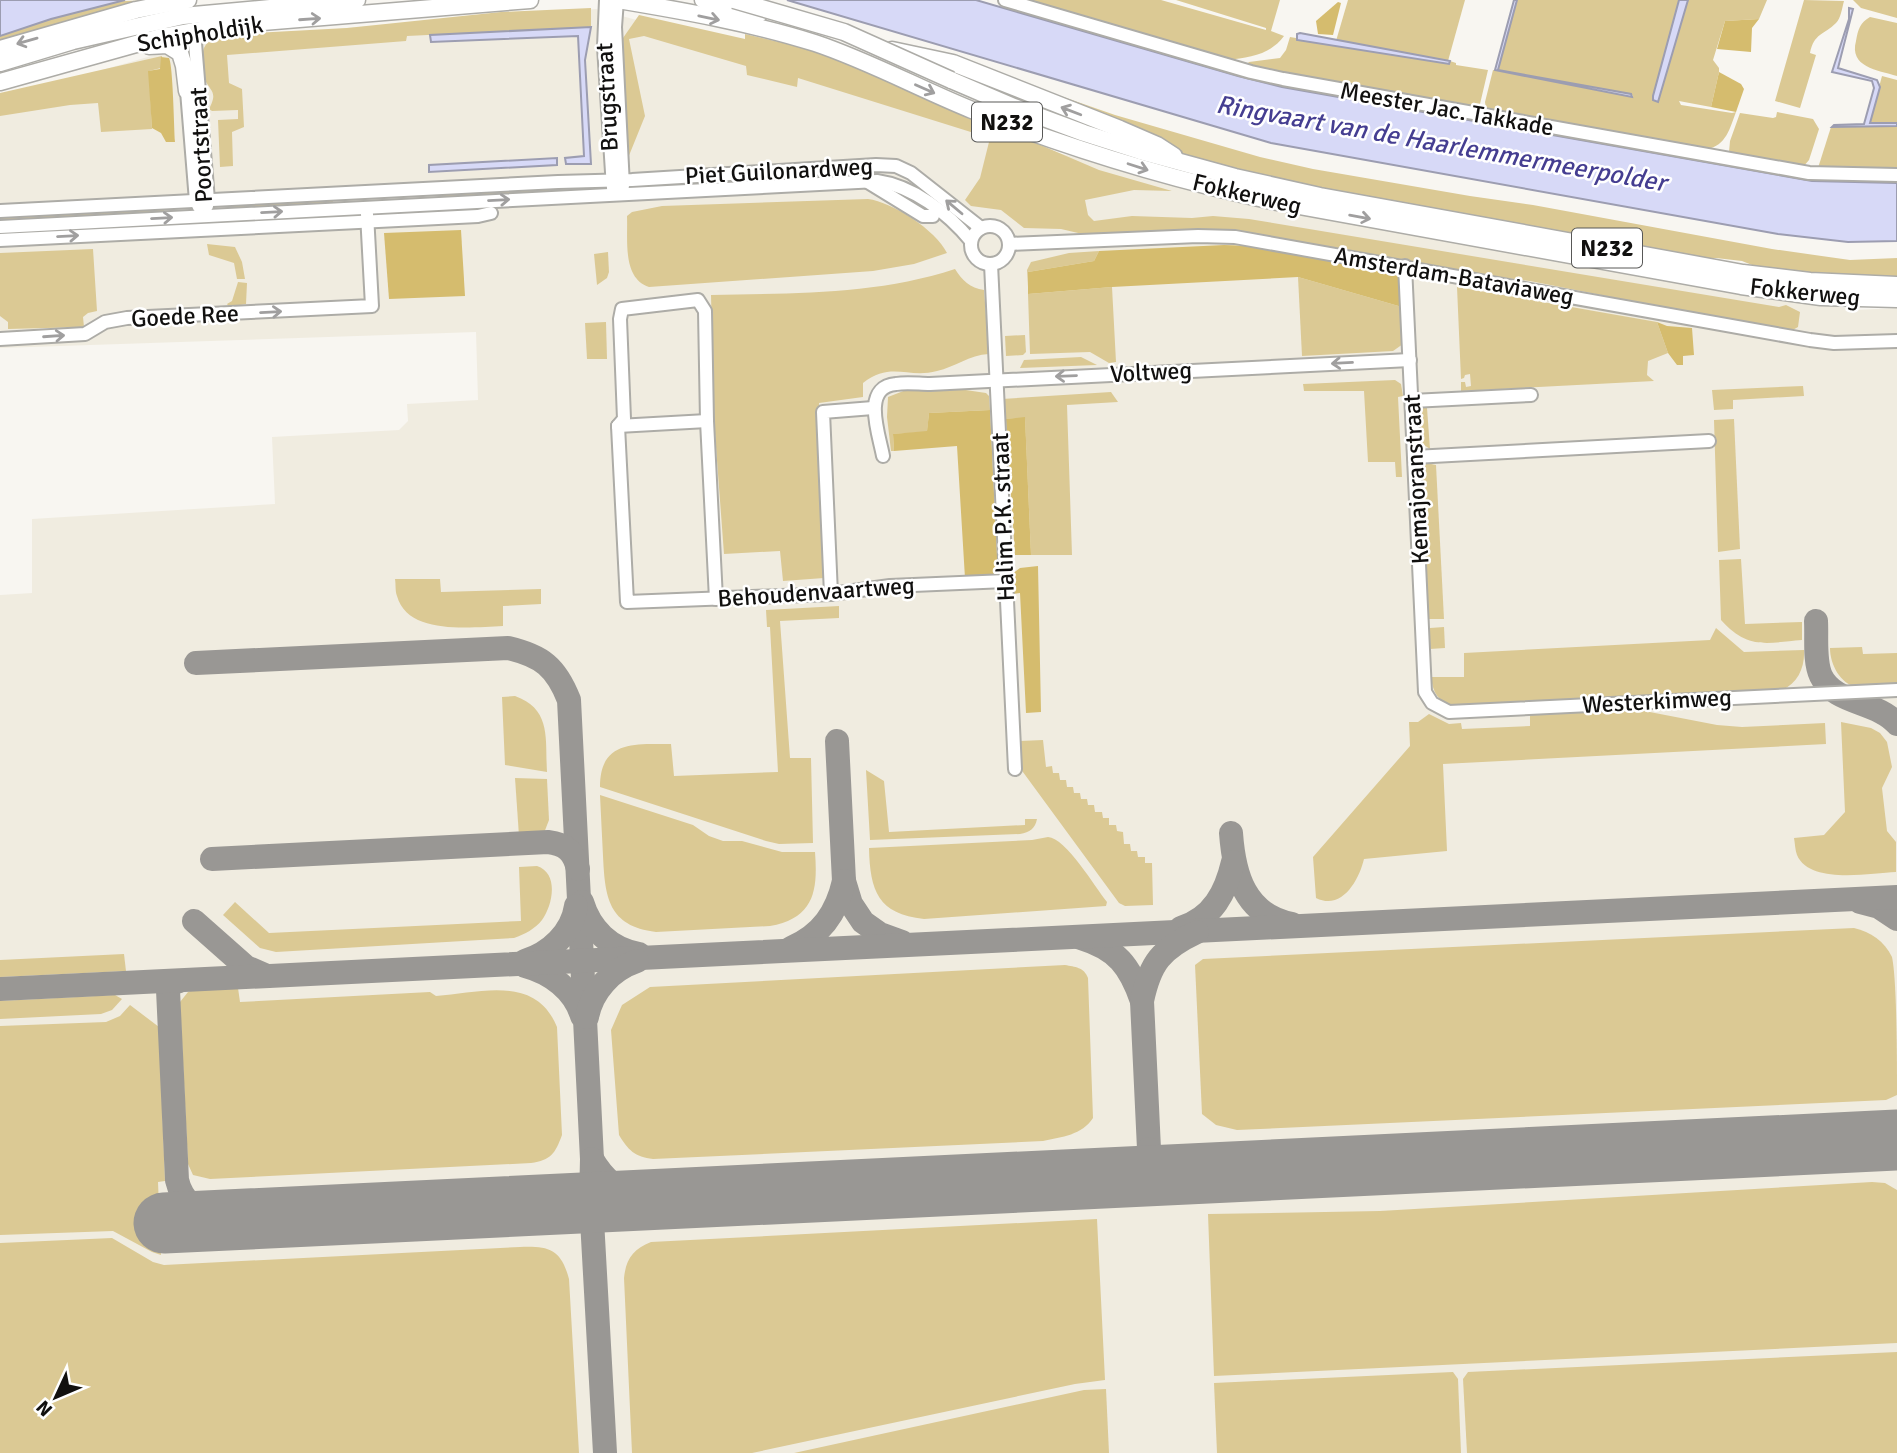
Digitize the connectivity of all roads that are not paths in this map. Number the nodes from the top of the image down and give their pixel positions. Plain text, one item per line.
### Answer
1 (188, 0) edge
2 (237, 0) edge
3 (357, 0) edge
4 (530, 0) edge
5 (606, 0) edge
6 (618, 0) edge
7 (703, 0) edge
8 (734, 0) edge
9 (1005, 0) edge
10 (161, 20) junction
11 (194, 31) junction
12 (73, 41) junction
13 (0, 49) edge
14 (109, 51) junction
15 (0, 63) edge
16 (0, 82) edge
17 (187, 91) joint
18 (1189, 165) junction
19 (617, 166) junction
20 (1897, 175) edge
21 (641, 177) junction
22 (594, 180) junction
23 (866, 180) junction
24 (558, 182) junction
25 (618, 187) junction
26 (424, 189) junction
27 (367, 192) junction
28 (559, 197) junction
29 (202, 201) junction
30 (424, 204) junction
31 (367, 207) junction
32 (0, 211) edge
33 (491, 213) dead end
34 (204, 216) junction
35 (939, 216) junction
36 (368, 222) junction
37 (0, 226) edge
38 (981, 228) junction
39 (0, 240) edge
40 (971, 241) junction
41 (1009, 244) junction
42 (991, 264) junction
43 (1405, 266) junction
44 (1897, 285) edge
45 (1897, 299) edge
46 (0, 339) edge
47 (1897, 341) edge
48 (1410, 360) junction
49 (997, 379) junction
50 (1531, 395) dead end
51 (1412, 401) junction
52 (873, 408) junction
53 (707, 422) junction
54 (618, 426) junction
55 (1709, 441) dead end
56 (883, 456) dead end
57 (1414, 457) junction
58 (1006, 581) junction
59 (831, 594) junction
60 (716, 599) junction
61 (1897, 690) edge
62 (1426, 692) joint
63 (1015, 769) dead end

1 -> 13 main road
2 - 12 main road
3 - 10 main road
11 -> 4 main road, Schipholdijk
5 - 19 street, Brugstraat
6 - 19 street, Brugstraat
6 -> 45 main road, Fokkerweg / N232
18 -> 7 main road, N232
8 - 18 main road, Fokkerweg / N232, bridge
9 - 20 street, Meester Jac. Takkade
10 - 11 main road
10 - 12 main road
11 - 14 main road, Schipholdijk
11 - 29 street, Poortstraat
12 - 15 main road
14 - 16 main road, Schipholdijk
14 - 17 main road
17 - 29 street, Poortstraat
18 - 44 main road, Fokkerweg / N232
19 - 21 street
19 - 22 street
19 - 25 street, Brugstraat
21 - 25 street, Piet Guilonardweg
38 -> 21 street, Piet Guilonardweg
22 - 24 street
22 - 25 street
23 - 25 street, Piet Guilonardweg
23 - 35 street, Piet Guilonardweg
23 - 35 street, Piet Guilonardweg
24 - 26 street
24 - 28 street
25 - 28 street
26 - 27 street
26 - 30 street
27 - 29 street
27 - 31 street
30 -> 28 street
29 - 32 street
29 - 34 street, Poortstraat
30 - 31 street
34 -> 31 street
31 - 36 street
33 - 36 street
37 -> 34 street
35 - 40 street, Piet Guilonardweg
39 -> 36 street
46 -> 36 street, Goede Ree
38 - 40 street
38 - 41 street
40 - 42 street
41 - 42 street
41 - 43 street, Amsterdam-Bataviaweg
42 - 49 street, Halim P.K. straat
43 - 47 street, Amsterdam-Bataviaweg
43 - 48 street, Kemajoranstraat
48 -> 49 street, Voltweg
48 - 51 street, Kemajoranstraat
49 - 52 street, Voltweg
49 - 58 street, Halim P.K. straat
50 - 51 street
51 - 57 street, Kemajoranstraat
52 - 56 street
52 - 59 street
53 - 54 street
53 - 54 street
53 - 60 street
54 - 60 street, Behoudenvaartweg
55 - 57 street
57 - 62 street, Kemajoranstraat
58 - 59 street, Behoudenvaartweg
58 - 63 street, Halim P.K. straat
59 - 60 street, Behoudenvaartweg
61 - 62 street, Westerkimweg

